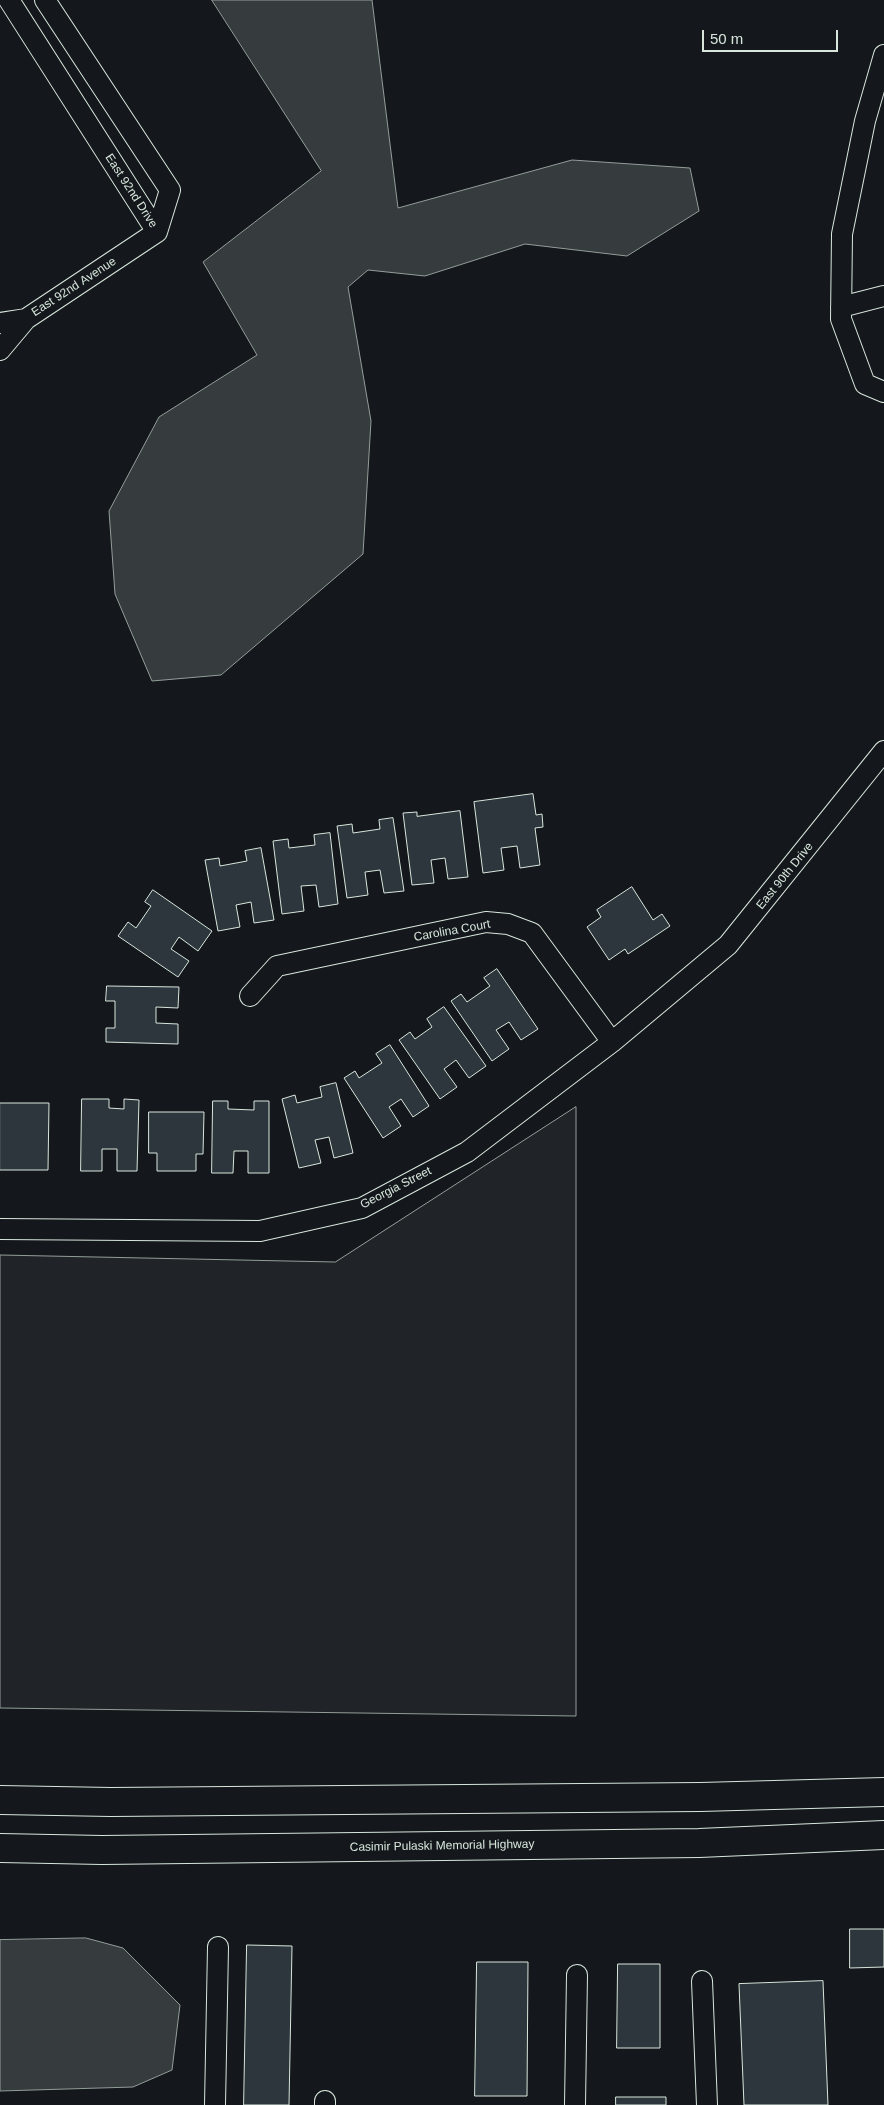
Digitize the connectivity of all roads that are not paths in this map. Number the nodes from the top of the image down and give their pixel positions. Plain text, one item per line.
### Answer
1 (9, 0) edge
2 (45, 0) edge
3 (884, 55) edge
4 (157, 232) junction
5 (884, 296) edge
6 (841, 308) junction
7 (26, 319) junction
8 (0, 323) edge
9 (0, 350) edge
10 (884, 392) edge
11 (884, 751) edge
12 (674, 989) joint
13 (250, 996) dead end
14 (612, 1042) junction
15 (0, 1229) edge
16 (884, 1792) edge
17 (0, 1800) edge
18 (884, 1835) edge
19 (0, 1848) edge
20 (218, 1947) dead end
21 (577, 1974) dead end
22 (702, 1982) dead end
23 (215, 2105) edge
24 (575, 2105) edge
25 (707, 2105) edge

1 - 4 street, East 92nd Drive
2 - 4 street, East 92nd Drive
3 - 6 street
4 - 7 street, East 92nd Avenue
5 - 6 street
6 - 10 street
7 - 8 street
7 - 9 street, East 92nd Avenue
11 - 12 street, East 90th Drive
12 - 14 street, Georgia Street
13 - 14 street, Carolina Court
14 - 15 street, Georgia Street
16 - 17 highway
18 - 19 highway, Casimir Pulaski Memorial Highway
20 - 23 street
21 - 24 street
22 - 25 street

